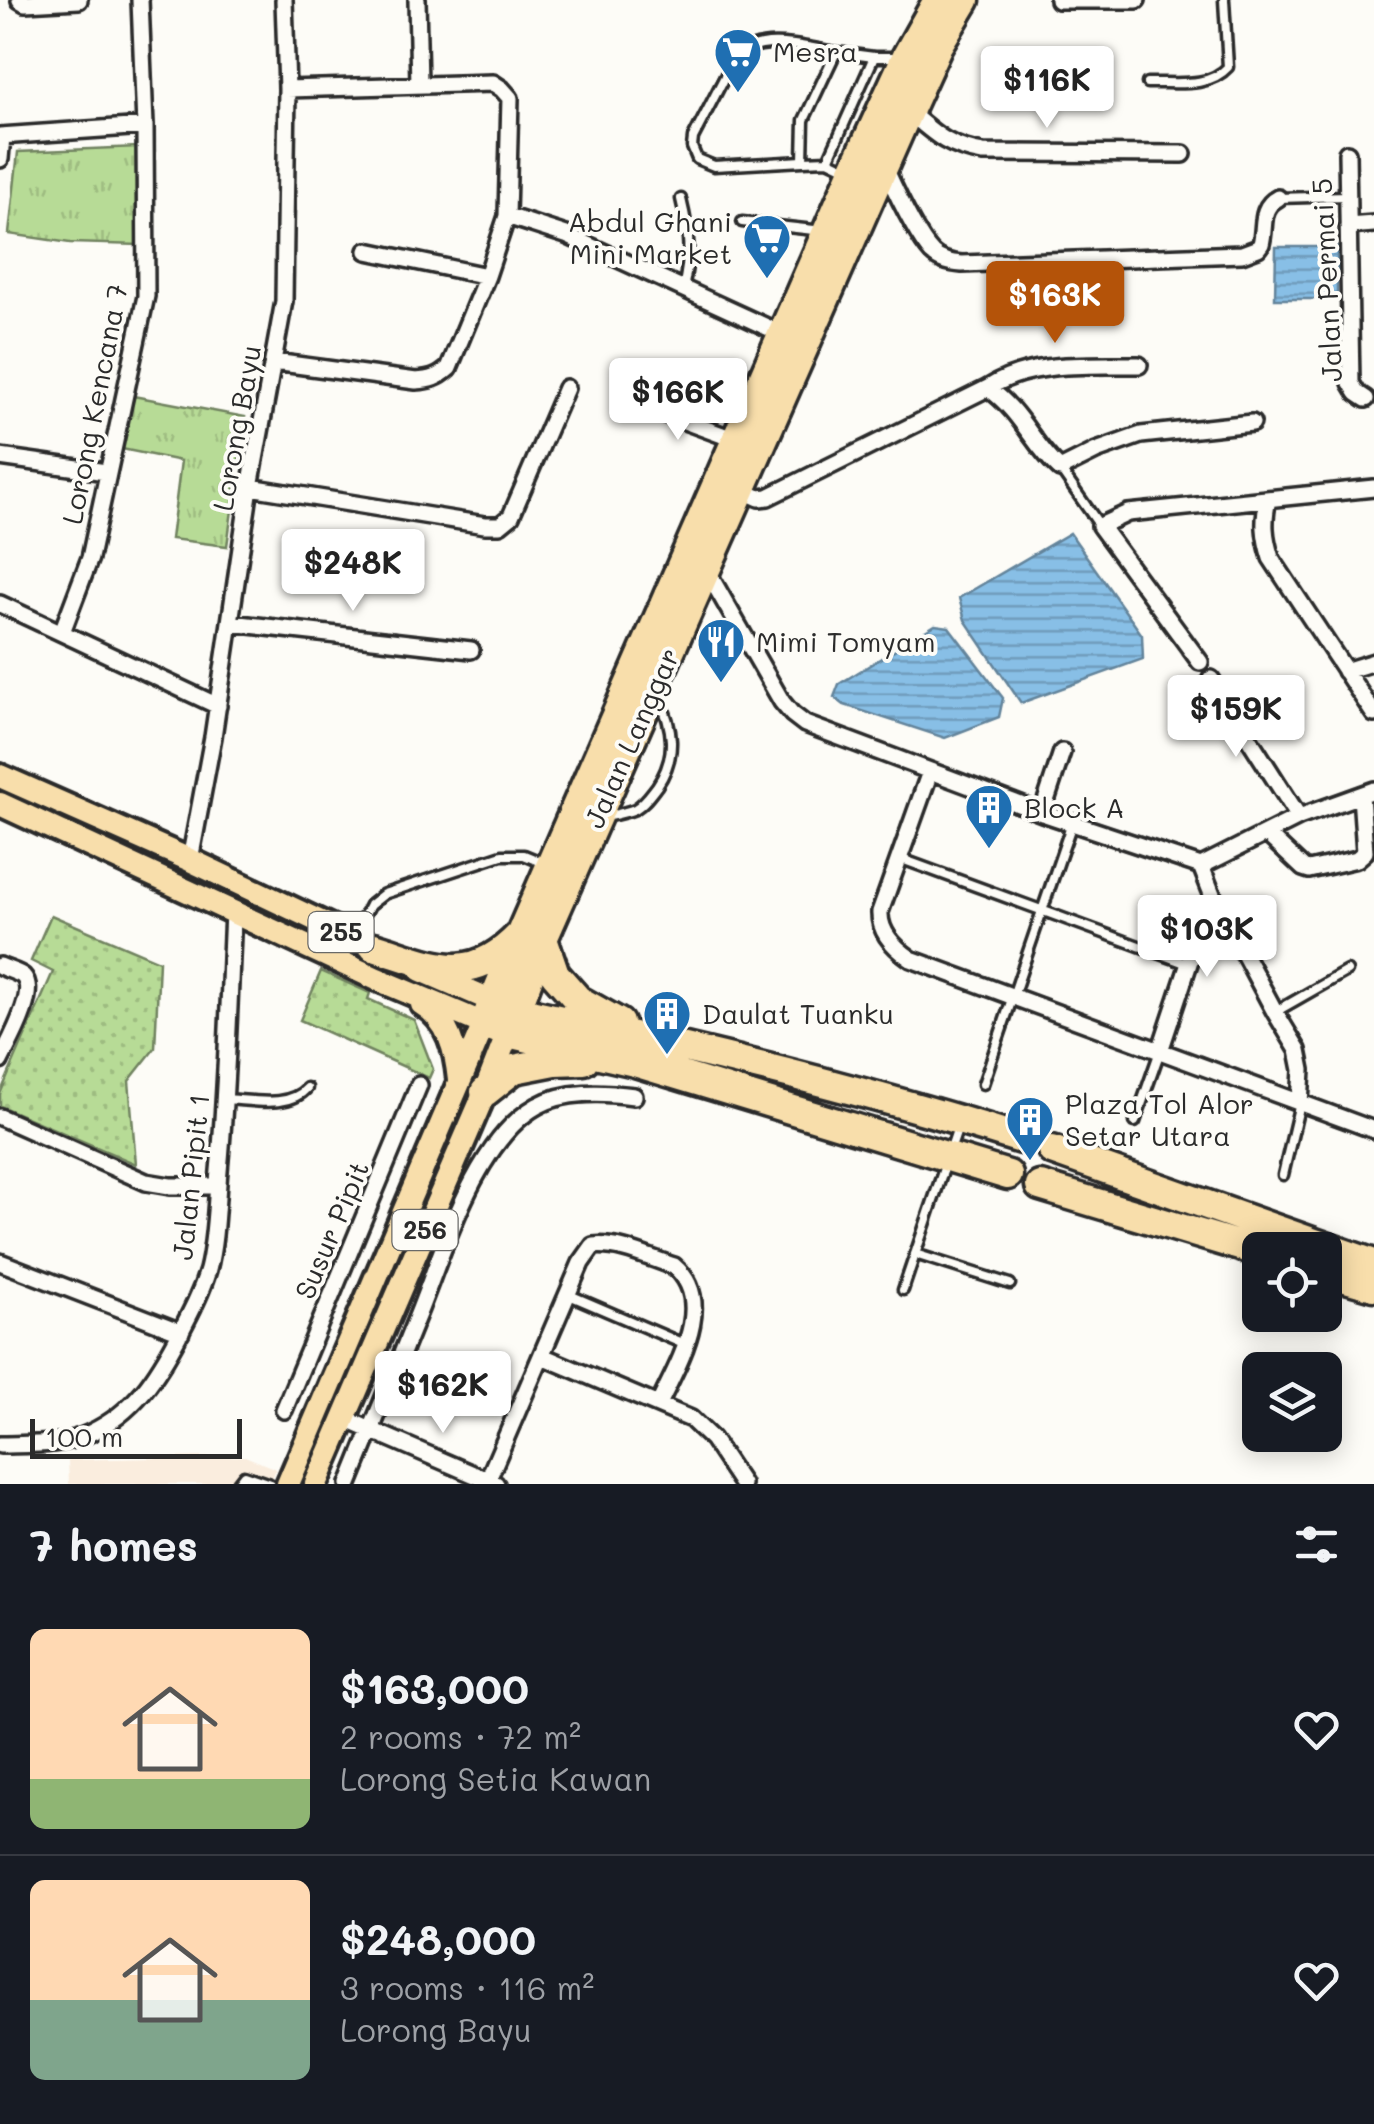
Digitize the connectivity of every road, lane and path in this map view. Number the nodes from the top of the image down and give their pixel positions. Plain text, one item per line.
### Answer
1 (20, 0) edge
2 (79, 0) edge
3 (140, 0) edge
4 (284, 0) edge
5 (417, 0) edge
6 (938, 0) edge
7 (965, 0) edge
8 (1058, 0) edge
9 (1137, 0) edge
10 (1224, 0) edge
11 (836, 52) junction
12 (874, 56) junction
13 (906, 57) junction
14 (1146, 83) dead end
15 (420, 84) junction
16 (287, 89) junction
17 (908, 111) junction
18 (145, 126) junction
19 (1, 136) edge
20 (1346, 153) dead end
21 (1183, 154) dead end
22 (0, 159) edge
23 (804, 161) junction
24 (841, 166) junction
25 (884, 166) junction
26 (1347, 196) junction
27 (1278, 198) joint
28 (681, 199) dead end
29 (506, 216) junction
30 (742, 222) dead end
31 (1374, 224) edge
32 (1348, 226) junction
33 (827, 232) junction
34 (368, 250) dead end
35 (487, 276) junction
36 (683, 290) junction
37 (782, 334) junction
38 (274, 362) junction
39 (1139, 365) dead end
40 (566, 388) dead end
41 (988, 388) junction
42 (1370, 401) edge
43 (635, 403) dead end
44 (1252, 424) dead end
45 (736, 440) junction
46 (0, 457) edge
47 (1060, 469) junction
48 (106, 472) junction
49 (250, 487) junction
50 (1374, 488) edge
51 (741, 490) junction
52 (1268, 499) junction
53 (1100, 526) junction
54 (707, 571) junction
55 (0, 604) edge
56 (231, 623) junction
57 (62, 632) junction
58 (470, 650) dead end
59 (1200, 662) dead end
60 (1374, 662) edge
61 (1345, 672) junction
62 (1211, 679) dead end
63 (654, 686) junction
64 (218, 706) junction
65 (1374, 714) edge
66 (1062, 752) dead end
67 (930, 772) junction
68 (0, 776) edge
69 (1368, 793) edge
70 (0, 804) edge
71 (1042, 813) junction
72 (596, 818) junction
73 (1299, 818) junction
74 (1072, 823) junction
75 (1267, 834) junction
76 (899, 858) junction
77 (190, 860) junction
78 (550, 866) junction
79 (1201, 866) junction
80 (137, 867) junction
81 (1212, 894) junction
82 (225, 908) junction
83 (1042, 911) junction
84 (532, 936) junction
85 (363, 943) junction
86 (1188, 964) junction
87 (0, 966) edge
88 (1347, 971) dead end
89 (377, 979) junction
90 (1013, 998) junction
91 (1275, 1012) junction
92 (500, 1017) junction
93 (640, 1050) junction
94 (1160, 1051) junction
95 (0, 1062) edge
96 (983, 1084) dead end
97 (419, 1085) dead end
98 (308, 1088) dead end
99 (472, 1088) junction
100 (634, 1096) dead end
101 (225, 1099) junction
102 (1300, 1102) junction
103 (0, 1117) edge
104 (960, 1120) junction
105 (1135, 1122) dead end
106 (1374, 1130) edge
107 (1021, 1139) dead end
108 (1052, 1150) dead end
109 (948, 1156) junction
110 (1283, 1175) dead end
111 (1008, 1176) dead end
112 (217, 1186) junction
113 (1040, 1186) dead end
114 (374, 1196) junction
115 (406, 1209) junction
116 (1242, 1247) edge
117 (915, 1254) junction
118 (0, 1262) edge
119 (1374, 1264) edge
120 (1342, 1277) edge
121 (1010, 1284) dead end
122 (1374, 1286) edge
123 (903, 1290) dead end
124 (567, 1294) junction
125 (181, 1332) junction
126 (686, 1344) junction
127 (542, 1356) junction
128 (291, 1393) junction
129 (659, 1404) junction
130 (284, 1410) dead end
131 (318, 1415) junction
132 (352, 1427) junction
133 (0, 1446) edge
134 (490, 1483) edge
135 (237, 1484) edge
136 (270, 1484) edge
137 (288, 1484) edge
138 (316, 1484) edge
139 (349, 1484) edge
140 (742, 1484) edge

1 - 2 street
3 - 18 street, Lorong Kencana 7
4 - 16 street, Lorong Bayu
5 - 15 street
6 - 13 highway, Jalan Langgar / 256
7 - 17 highway, Jalan Langgar / 256
8 - 9 street
10 - 14 lane
11 - 12 lane
11 - 23 lane
11 - 23 lane
12 - 13 lane
12 - 24 lane
13 - 24 highway, Jalan Langgar / 256
15 - 16 street
15 - 29 street
16 - 38 street, Lorong Bayu
17 - 21 street
17 - 25 highway, Jalan Langgar / 256
18 - 19 street
18 - 48 street, Lorong Kencana 7
19 - 22 street
20 - 26 street, Jalan Permai 5
23 - 24 lane
24 - 33 highway, Jalan Langgar / 256
25 - 27 street
25 - 51 highway, Jalan Langgar / 256
26 - 27 lane
26 - 32 street, Jalan Permai 5
28 - 36 lane
29 - 35 street
29 - 36 street
30 - 33 lane
31 - 32 street
32 - 42 street, Jalan Permai 5
33 - 37 highway, Jalan Langgar / 256
34 - 35 street
35 - 38 street
36 - 37 street
37 - 45 highway, Jalan Langgar / 256
38 - 49 street, Lorong Bayu
39 - 41 street
40 - 49 street
41 - 47 street
41 - 51 street
43 - 45 street
44 - 47 street
45 - 78 highway, Jalan Langgar / 256
46 - 48 street
47 - 53 lane
48 - 57 street, Lorong Kencana 7
49 - 56 street, Lorong Bayu
50 - 52 street
51 - 54 highway, Jalan Langgar / 256
52 - 53 street
52 - 61 street
53 - 59 street
54 - 63 highway, Jalan Langgar / 256
54 - 67 street
55 - 57 street
56 - 58 street
56 - 64 street, Lorong Bayu
57 - 64 street
60 - 61 street
61 - 65 street
62 - 73 street
63 - 72 highway, Jalan Langgar / 256
63 - 72 lane
64 - 77 street, Lorong Bayu
66 - 71 street
67 - 71 street
67 - 76 street
68 - 77 main road, 255
69 - 73 street
69 - 75 street
70 - 80 main road, 255
71 - 74 street
72 - 84 highway, Jalan Langgar / 256
73 - 75 street
74 - 79 street
74 - 83 lane
75 - 79 street
76 - 83 lane
76 - 90 street
77 - 80 main road
77 - 82 main road
77 - 85 main road, 255
78 - 84 highway, Jalan Langgar / 256
78 - 85 lane
79 - 81 street
80 - 82 main road, 255
81 - 86 street
81 - 91 street
82 - 89 main road, 255
82 - 101 street, Jalan Pipit 1
83 - 86 lane
83 - 90 lane
84 - 85 highway
84 - 92 highway, Jalan Langgar / 256
84 - 93 highway
85 - 92 main road, 255
86 - 94 street
87 - 95 street
88 - 91 lane
89 - 92 main road, 255
89 - 99 main road
90 - 94 street
90 - 96 lane
91 - 102 street
92 - 93 highway
92 - 99 main road, Jalan Langgar / 256
93 - 99 highway
93 - 104 highway
93 - 109 highway
94 - 102 street
94 - 105 lane
97 - 114 street, Susur Pipit
98 - 101 lane
99 - 115 main road, Jalan Langgar / 256
99 - 132 main road, Jalan Langgar / 256
100 - 132 street
101 - 112 street, Jalan Pipit 1
102 - 106 street
102 - 110 lane
103 - 112 street
104 - 107 highway
104 - 109 lane
108 - 119 highway
109 - 111 highway
109 - 117 lane
112 - 125 street, Jalan Pipit 1
113 - 116 highway
114 - 115 street
114 - 128 street, Susur Pipit
115 - 131 main road, Jalan Langgar / 256
117 - 121 lane
117 - 123 lane
118 - 125 street
120 - 122 highway
124 - 126 lane
124 - 126 street
124 - 127 street
125 - 133 street, Jalan Pipit 1
126 - 129 street
127 - 129 street
127 - 134 street
128 - 130 street, Susur Pipit
128 - 131 street
129 - 140 street
131 - 132 main road
131 - 137 main road, Jalan Langgar / 256
132 - 134 street
132 - 138 main road, Jalan Langgar / 256
132 - 139 street
135 - 136 lane

